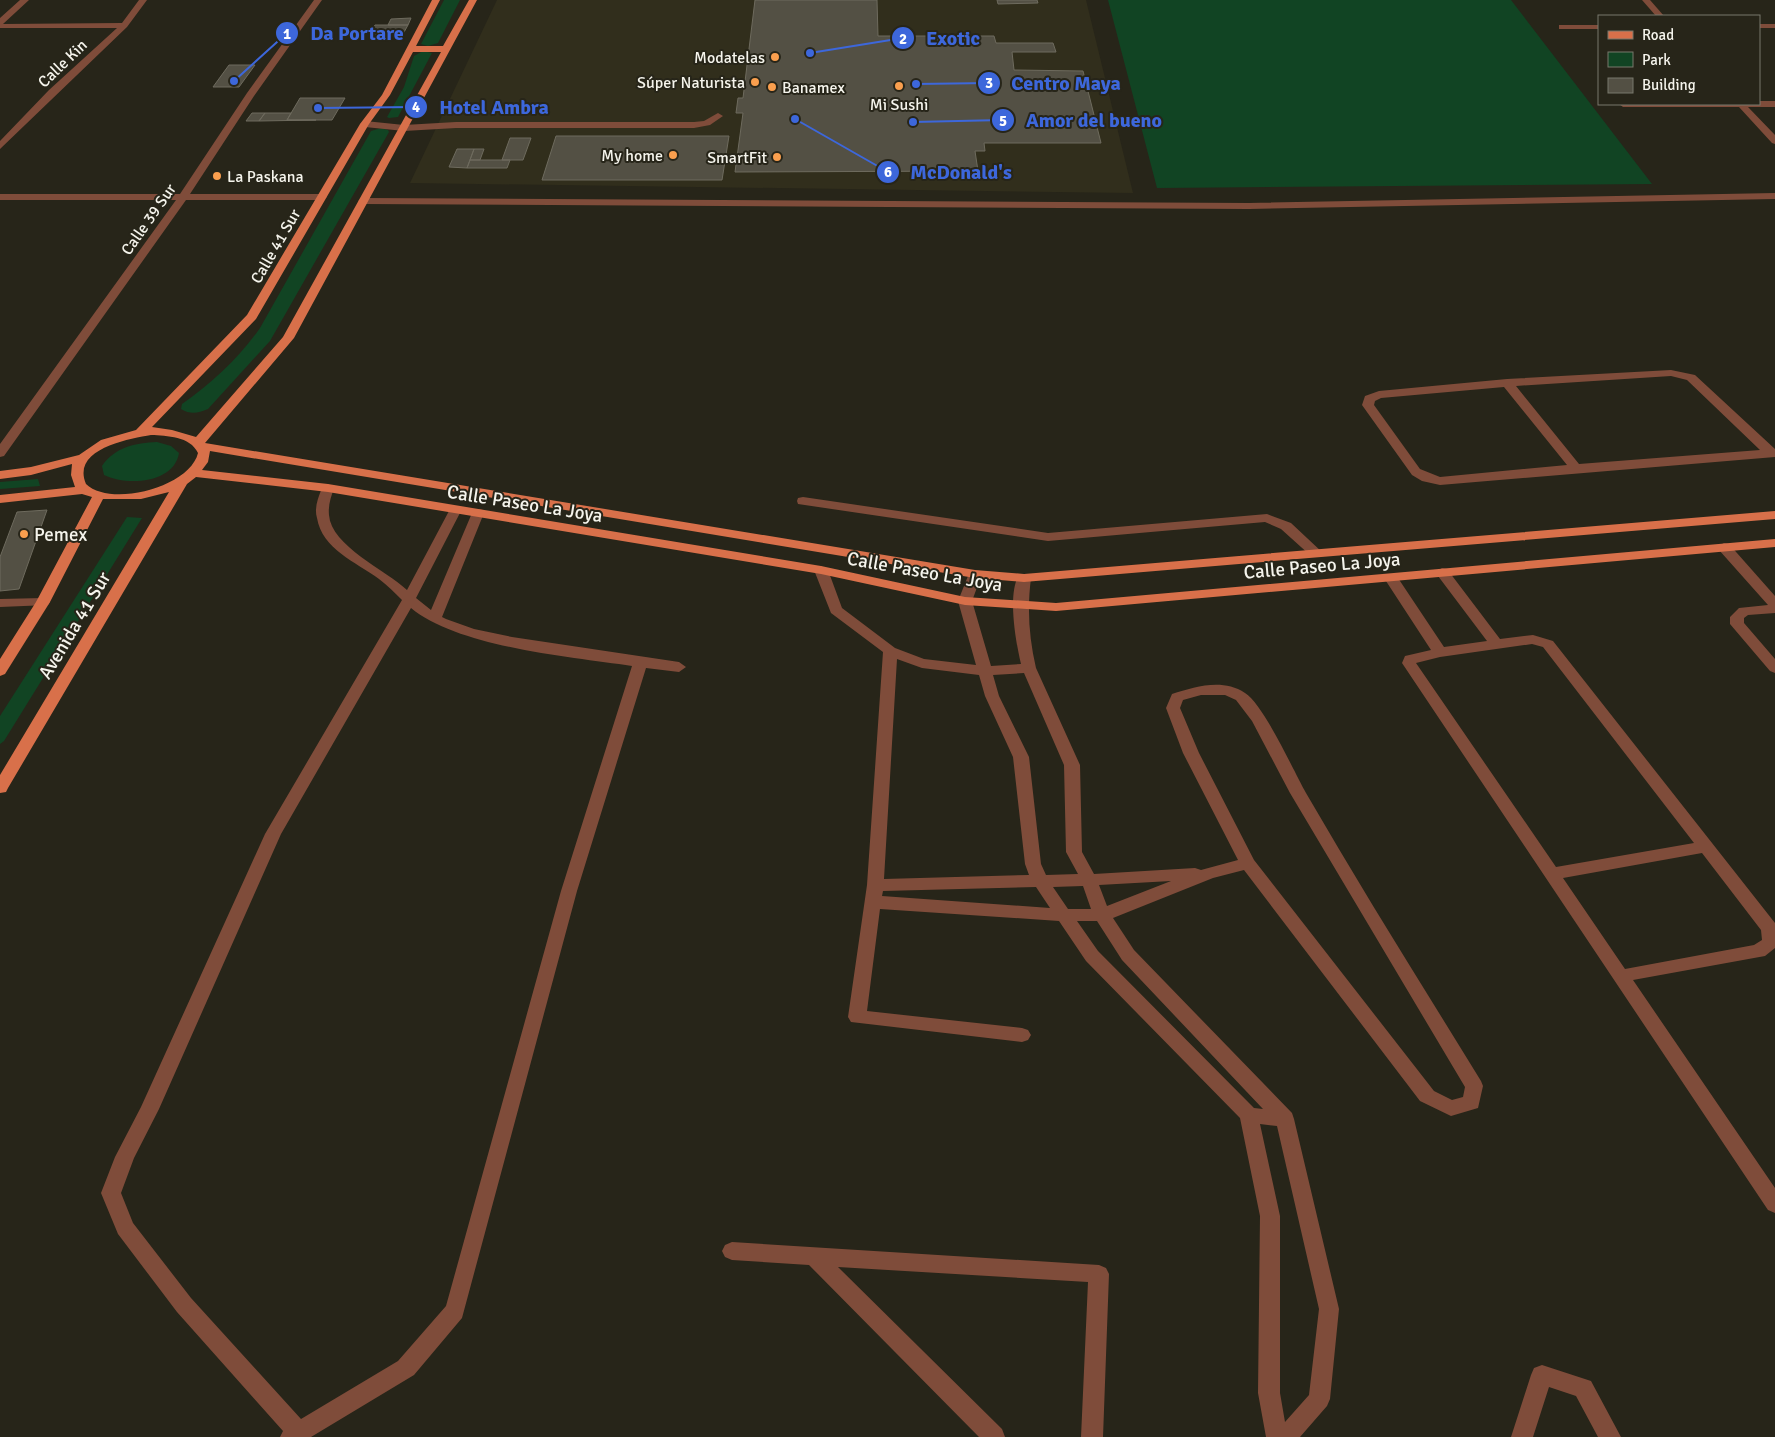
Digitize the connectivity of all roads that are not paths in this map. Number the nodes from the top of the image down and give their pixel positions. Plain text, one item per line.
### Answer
1 (24, 0) edge
2 (143, 0) edge
3 (318, 0) edge
4 (436, 0) edge
5 (473, 0) edge
6 (1646, 0) edge
7 (1659, 15) edge
8 (0, 22) edge
9 (124, 25) junction
10 (0, 26) edge
11 (1760, 26) edge
12 (1775, 26) edge
13 (1562, 27) dead end
14 (1598, 27) edge
15 (409, 49) junction
16 (448, 49) junction
17 (1760, 104) edge
18 (1775, 104) edge
19 (1742, 105) edge
20 (569, 120) junction
21 (365, 124) junction
22 (407, 124) junction
23 (1775, 141) edge
24 (0, 146) edge
25 (1775, 196) edge
26 (0, 197) edge
27 (322, 197) junction
28 (182, 198) junction
29 (363, 200) junction
30 (1507, 383) junction
31 (140, 433) junction
32 (199, 444) junction
33 (0, 453) edge
34 (1772, 453) edge
35 (82, 458) junction
36 (1576, 468) junction
37 (0, 475) edge
38 (187, 477) junction
39 (328, 488) junction
40 (84, 490) junction
41 (99, 495) junction
42 (0, 499) edge
43 (803, 501) dead end
44 (455, 511) junction
45 (478, 513) junction
46 (1775, 515) edge
47 (1775, 542) edge
48 (1724, 546) junction
49 (1316, 553) junction
50 (821, 570) junction
51 (1442, 572) junction
52 (975, 574) junction
53 (1024, 578) junction
54 (1391, 578) junction
55 (408, 601) junction
56 (965, 601) junction
57 (0, 602) edge
58 (43, 602) junction
59 (1775, 604) edge
60 (1019, 606) junction
61 (1775, 609) edge
62 (434, 618) junction
63 (1496, 643) junction
64 (890, 651) junction
65 (1440, 652) junction
66 (640, 663) junction
67 (679, 667) dead end
68 (1029, 668) junction
69 (1775, 668) edge
70 (0, 670) edge
71 (985, 671) junction
72 (5, 772) edge
73 (0, 788) edge
74 (1703, 847) junction
75 (1248, 863) junction
76 (1209, 873) junction
77 (1550, 874) junction
78 (1089, 880) junction
79 (1040, 881) junction
80 (874, 894) junction
81 (1064, 915) junction
82 (1102, 915) junction
83 (1621, 976) junction
84 (1022, 1036) dead end
85 (1249, 1115) junction
86 (1285, 1119) junction
87 (1775, 1204) edge
88 (732, 1251) dead end
89 (814, 1256) junction
90 (294, 1435) edge
91 (994, 1437) edge
92 (1092, 1437) edge
93 (1277, 1437) edge
94 (1286, 1437) edge
95 (1522, 1437) edge
96 (1610, 1437) edge

1 - 8 street
2 - 9 street, Calle Kin
3 - 28 street, Calle 39 Sur
4 - 15 main road, Calle 41 Sur
5 - 16 main road
6 - 7 street
9 - 10 street
9 - 24 street, Calle Kin
11 - 12 street
13 - 14 street
15 - 16 main road
15 - 21 main road, Calle 41 Sur
16 - 22 main road
17 - 18 street
19 - 23 street
20 - 20 street
20 - 22 street
21 - 22 street
21 - 27 main road, Calle 41 Sur
22 - 29 main road
25 - 29 street
26 - 28 street
27 - 28 street
27 - 31 main road, Calle 41 Sur
28 - 33 street, Calle 39 Sur
29 - 32 main road
30 - 34 street
30 - 36 street
30 - 36 street
31 - 32 main road, Calle Paseo La Joya
31 - 35 main road, Calle Paseo La Joya
32 - 38 main road, Avenida 41 Sur
32 - 52 main road, Calle Paseo La Joya
34 - 36 street
35 - 37 main road, Calle Paseo La Joya
35 - 40 main road
38 - 39 main road, Calle Paseo La Joya
38 - 41 main road
38 - 72 main road, Avenida 41 Sur
39 - 44 main road, Calle Paseo La Joya
39 - 55 street
40 - 41 main road
40 - 42 main road
41 - 58 main road, Avenida 41 Sur
43 - 49 street
44 - 45 main road, Calle Paseo La Joya
44 - 55 street
45 - 50 main road, Calle Paseo La Joya
45 - 62 street
46 - 49 main road, Calle Paseo La Joya
47 - 48 main road, Calle Paseo La Joya
48 - 51 main road, Calle Paseo La Joya
48 - 59 street
49 - 53 main road, Calle Paseo La Joya
50 - 56 main road, Calle Paseo La Joya
50 - 64 street
51 - 54 main road, Calle Paseo La Joya
51 - 63 street
52 - 53 main road, Calle Paseo La Joya
52 - 56 street
53 - 60 street
54 - 60 main road, Calle Paseo La Joya
54 - 65 street
55 - 62 street
55 - 90 street
56 - 60 main road, Calle Paseo La Joya
56 - 71 street
57 - 58 street
58 - 70 main road, Avenida 41 Sur
60 - 68 street
61 - 69 street
62 - 66 street
63 - 65 street
63 - 74 street
64 - 71 street
64 - 80 street
65 - 77 street
66 - 67 street
66 - 90 street
68 - 71 street
68 - 78 street
71 - 79 street
72 - 73 main road, Avenida 41 Sur
74 - 77 street
74 - 83 street
75 - 75 street
75 - 76 street
76 - 78 street
76 - 82 street
77 - 83 street
78 - 79 street
78 - 82 street
79 - 80 street
79 - 81 street
80 - 81 street
80 - 84 street
81 - 82 street
81 - 85 street
82 - 86 street
83 - 87 street
85 - 86 street
85 - 93 street
86 - 94 street
88 - 89 street
89 - 91 street
89 - 92 street
95 - 96 street

